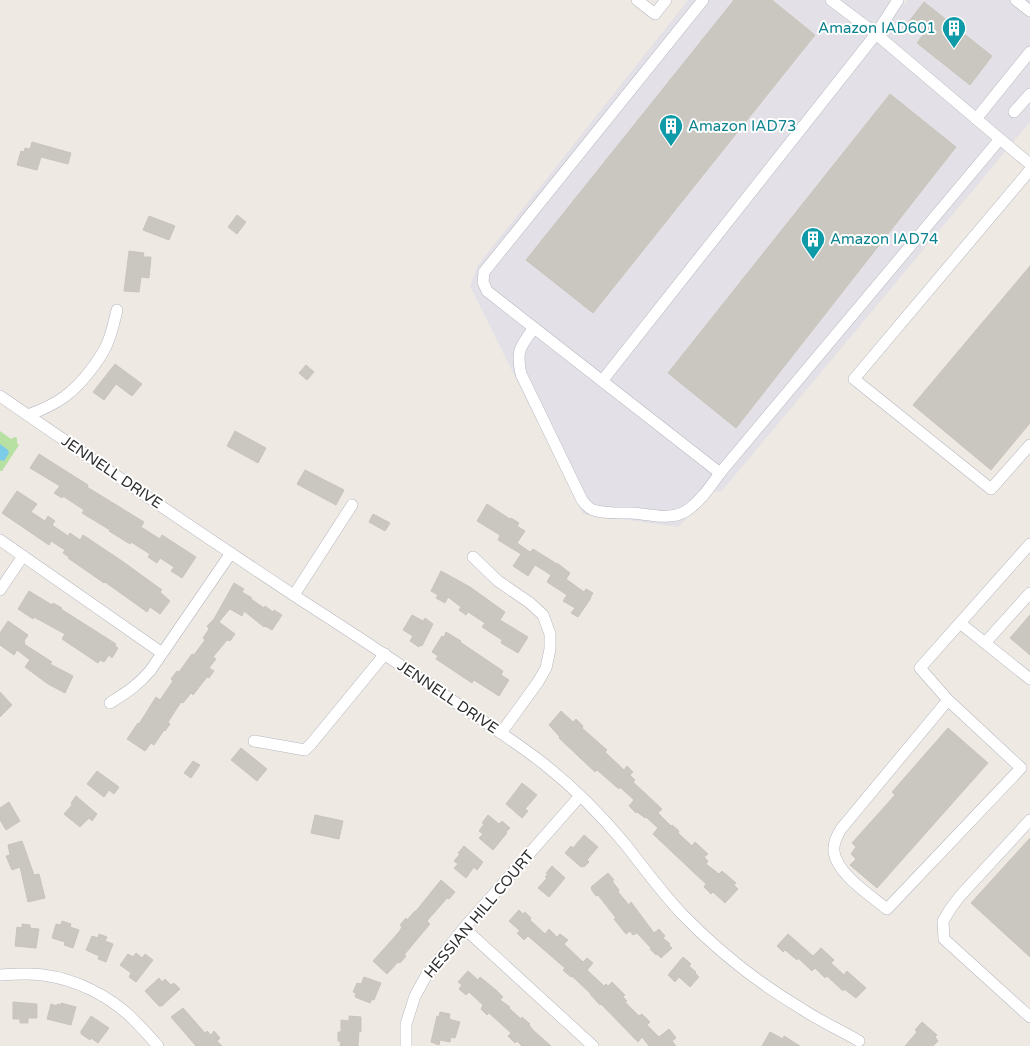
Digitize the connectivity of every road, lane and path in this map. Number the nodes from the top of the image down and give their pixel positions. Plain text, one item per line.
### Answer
1 (637, 0) edge
2 (666, 0) edge
3 (703, 0) edge
4 (831, 0) edge
5 (898, 0) edge
6 (1016, 0) edge
7 (1030, 11) edge
8 (876, 34) junction
9 (1030, 52) edge
10 (1030, 94) edge
11 (1014, 112) dead end
12 (976, 119) junction
13 (1000, 139) junction
14 (1030, 164) edge
15 (1030, 170) edge
16 (117, 310) dead end
17 (534, 328) junction
18 (602, 381) junction
19 (0, 396) edge
20 (28, 415) junction
21 (1030, 444) edge
22 (720, 473) junction
23 (352, 505) dead end
24 (0, 540) edge
25 (1030, 544) edge
26 (232, 553) junction
27 (23, 556) junction
28 (473, 557) dead end
29 (0, 590) edge
30 (1030, 593) edge
31 (294, 595) junction
32 (960, 623) junction
33 (985, 643) junction
34 (162, 653) junction
35 (385, 654) junction
36 (1030, 679) edge
37 (948, 700) junction
38 (110, 703) dead end
39 (501, 733) junction
40 (254, 741) dead end
41 (580, 796) junction
42 (1030, 820) edge
43 (464, 928) junction
44 (0, 975) edge
45 (1030, 1017) edge
46 (859, 1041) dead end
47 (158, 1046) edge
48 (406, 1046) edge
49 (593, 1046) edge

1 - 2 street
3 - 17 street
4 - 8 street
5 - 8 street
6 - 7 street
8 - 12 street
8 - 18 street
9 - 12 street
10 - 11 street
12 - 13 street
13 - 14 street
13 - 22 street
15 - 21 street
16 - 20 street
17 - 18 street
17 - 22 street
18 - 22 street
19 - 20 street, JENNELL DRIVE
20 - 26 street, JENNELL DRIVE
23 - 31 street
24 - 27 street
25 - 32 street
26 - 31 street, JENNELL DRIVE
26 - 34 street
27 - 29 street
27 - 34 street
28 - 39 street
30 - 33 street
31 - 35 street, JENNELL DRIVE
32 - 33 street
32 - 37 street
33 - 36 street
34 - 38 street
35 - 39 street, JENNELL DRIVE
35 - 40 street
37 - 37 street
39 - 41 street, JENNELL DRIVE
41 - 43 street, HESSIAN HILL COURT
41 - 46 street, JENNELL DRIVE
42 - 45 street
43 - 48 street, HESSIAN HILL COURT
43 - 49 street
44 - 47 street

